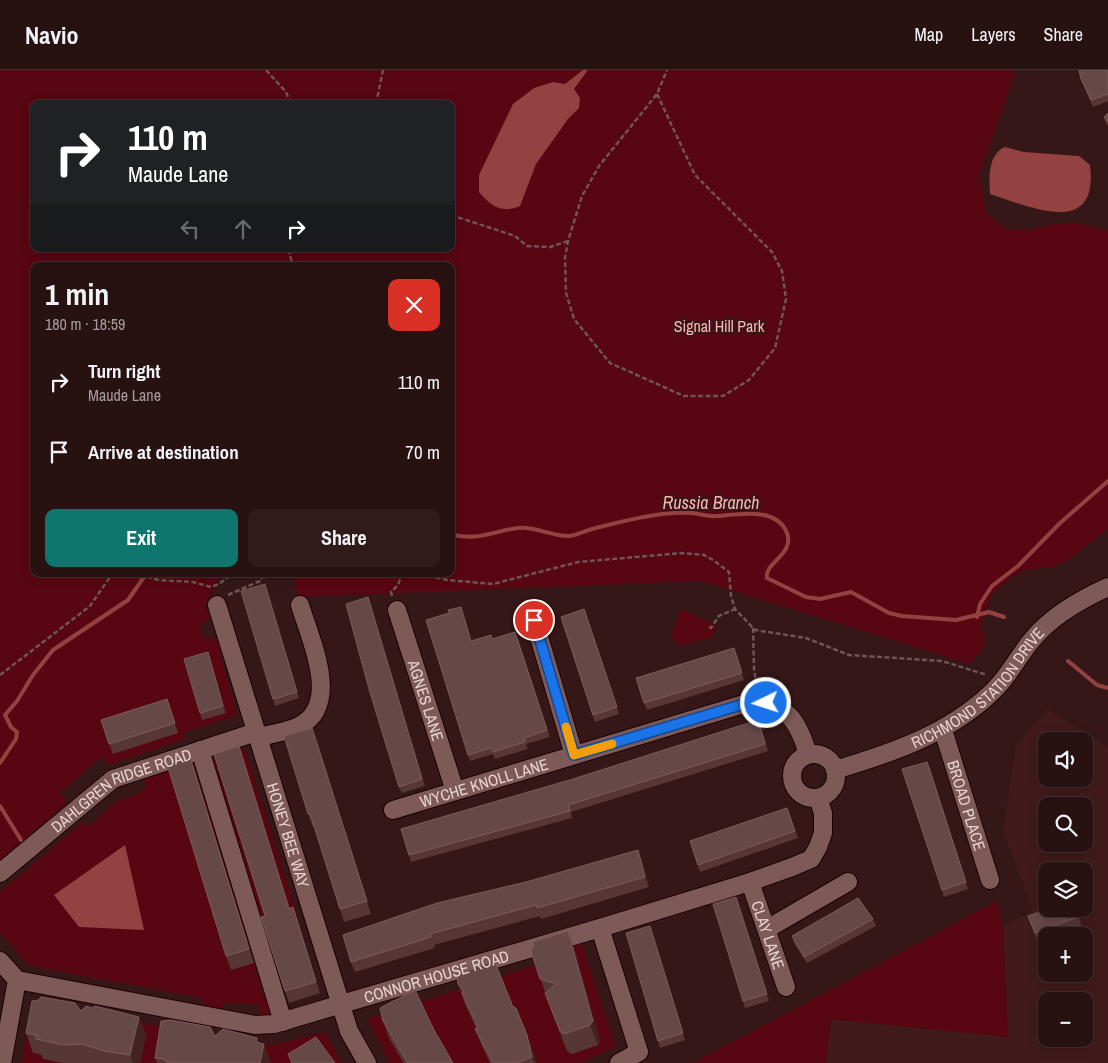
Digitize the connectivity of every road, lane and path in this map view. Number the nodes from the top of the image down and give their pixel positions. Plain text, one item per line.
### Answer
1 (266, 70) edge
2 (383, 70) edge
3 (667, 70) edge
4 (658, 94) junction
5 (289, 100) edge
6 (377, 100) edge
7 (455, 216) edge
8 (568, 241) junction
9 (110, 577) edge
10 (147, 577) edge
11 (228, 577) edge
12 (262, 577) edge
13 (401, 577) edge
14 (434, 577) edge
15 (1108, 587) edge
16 (221, 601) joint
17 (300, 605) dead end
18 (398, 610) joint
19 (735, 610) junction
20 (534, 620) dead end
21 (709, 627) dead end
22 (753, 628) junction
23 (0, 675) edge
24 (1002, 682) junction
25 (759, 702) junction
26 (942, 730) junction
27 (257, 735) junction
28 (200, 750) junction
29 (808, 754) junction
30 (574, 755) junction
31 (835, 770) junction
32 (455, 791) junction
33 (818, 798) junction
34 (393, 810) dead end
35 (0, 873) edge
36 (990, 880) dead end
37 (750, 882) junction
38 (848, 882) dead end
39 (600, 928) junction
40 (767, 929) junction
41 (0, 960) edge
42 (17, 980) junction
43 (786, 987) dead end
44 (341, 1005) junction
45 (283, 1022) junction
46 (2, 1063) edge
47 (367, 1063) edge
48 (618, 1063) edge

1 - 5 path
2 - 6 path
3 - 4 path
4 - 8 path
4 - 8 path
7 - 8 path
9 - 23 path
10 - 11 path
12 - 16 path
13 - 18 path
14 - 19 path
15 - 24 street, RICHMOND STATION DRIVE
16 - 27 street, HONEY BEE WAY
17 - 27 street, DAHLGREN RIDGE ROAD
18 - 32 street, AGNES LANE
19 - 21 path
19 - 22 path
20 - 30 street
22 - 24 path
22 - 25 path
24 - 26 street, RICHMOND STATION DRIVE
25 - 29 street
25 - 30 street, WYCHE KNOLL LANE
26 - 31 street, RICHMOND STATION DRIVE
26 - 36 street, BROAD PLACE
27 - 28 street, DAHLGREN RIDGE ROAD
27 - 44 street, HONEY BEE WAY
28 - 35 street, DAHLGREN RIDGE ROAD
28 - 45 street
29 - 31 street
29 - 33 street
30 - 32 street, WYCHE KNOLL LANE
31 - 33 street
32 - 34 street, WYCHE KNOLL LANE
33 - 37 street, CONNOR HOUSE ROAD
37 - 39 street, CONNOR HOUSE ROAD
37 - 40 street, CLAY LANE
38 - 40 street
39 - 44 street, CONNOR HOUSE ROAD
39 - 48 street
40 - 43 street, CLAY LANE
41 - 42 street
42 - 45 street, CONNOR HOUSE ROAD
42 - 46 street
44 - 45 street, CONNOR HOUSE ROAD
44 - 47 street, HONEY BEE WAY

